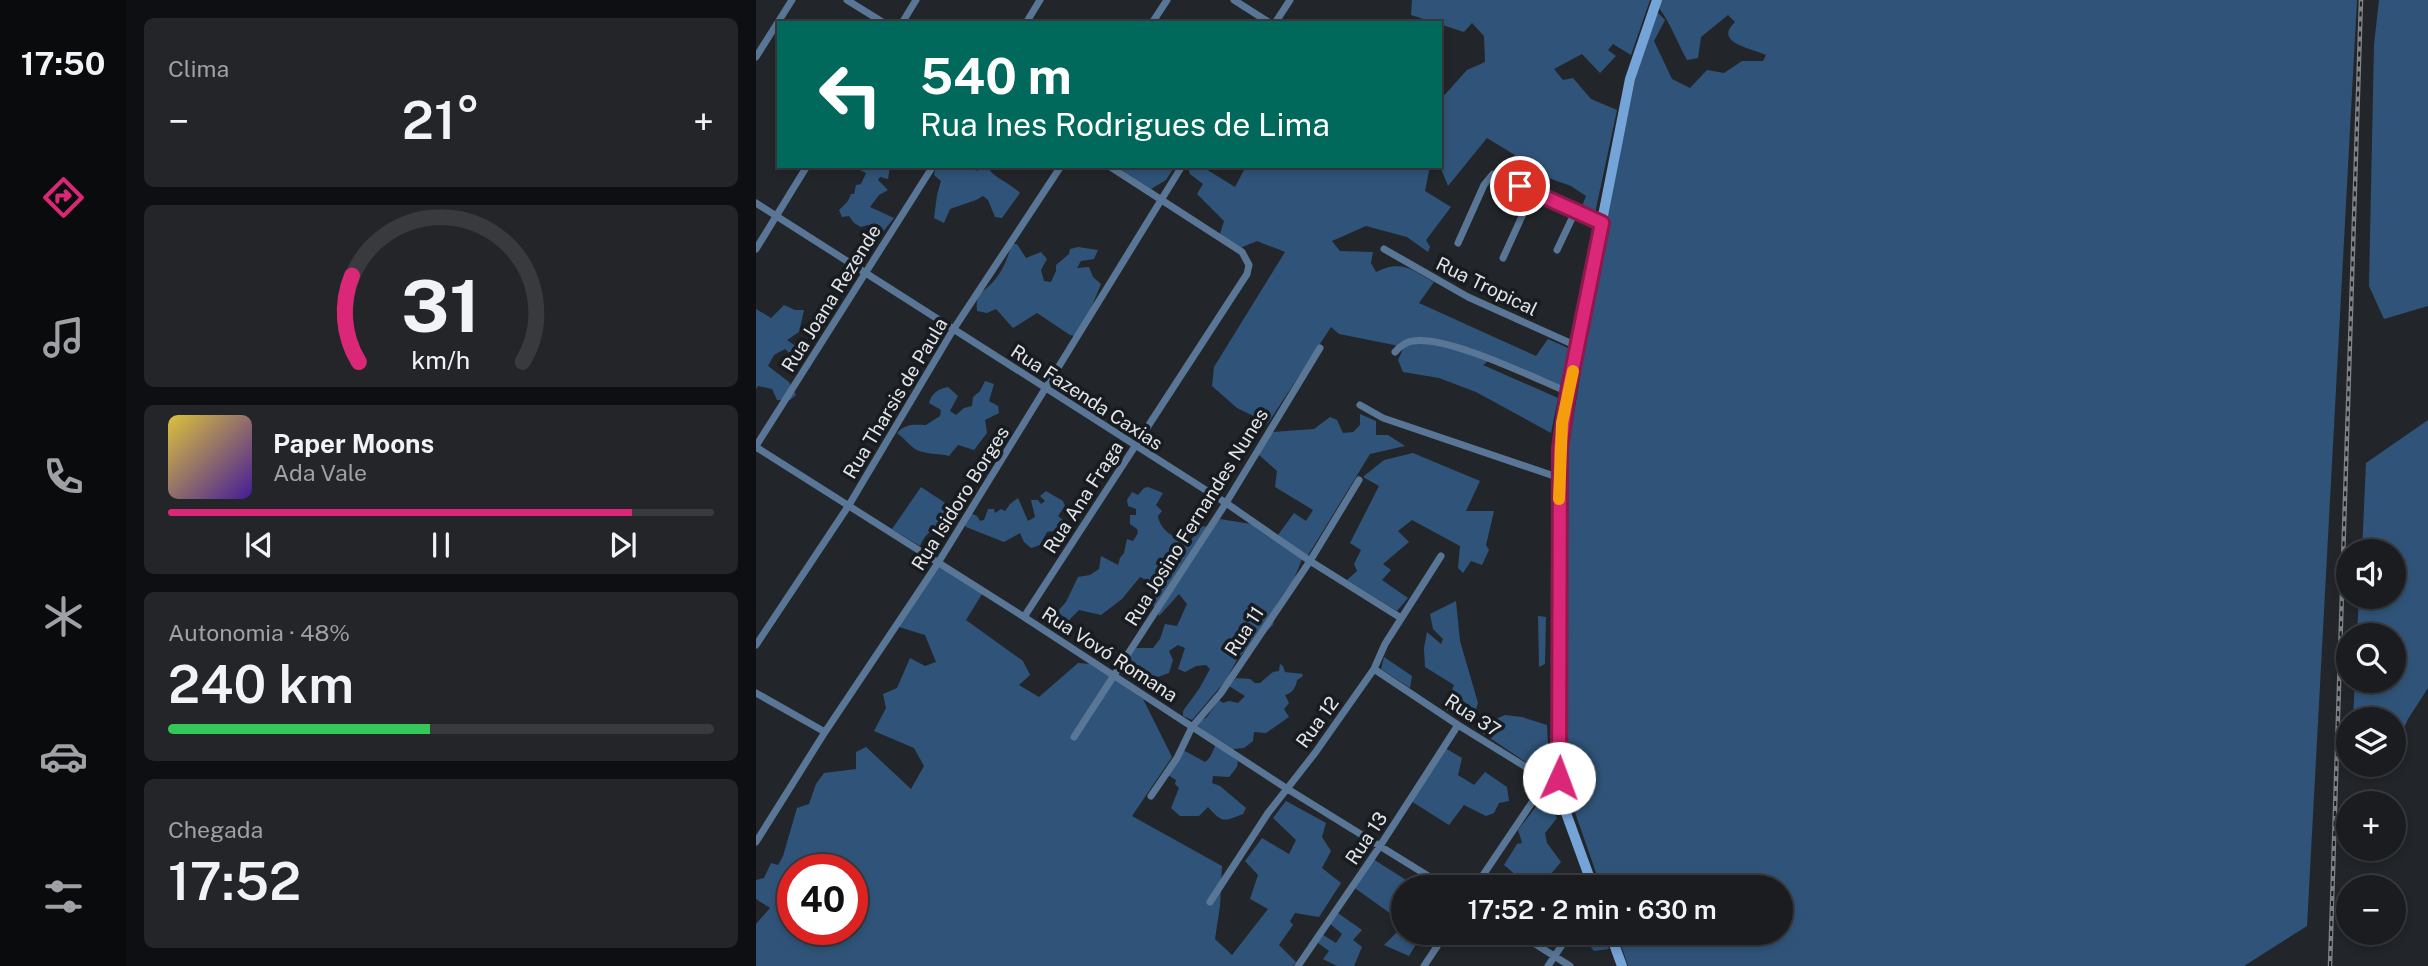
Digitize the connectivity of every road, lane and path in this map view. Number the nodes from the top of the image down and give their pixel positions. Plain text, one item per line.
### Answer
1 (792, 0) edge
2 (847, 0) edge
3 (916, 0) edge
4 (1040, 0) edge
5 (1167, 0) edge
6 (1234, 0) edge
7 (1290, 0) edge
8 (1657, 0) edge
9 (779, 21) edge
10 (881, 21) edge
11 (903, 21) edge
12 (1027, 21) edge
13 (1153, 21) edge
14 (1270, 21) edge
15 (1274, 21) edge
16 (777, 24) edge
17 (756, 57) edge
18 (806, 168) edge
19 (932, 168) edge
20 (1060, 168) edge
21 (1112, 168) edge
22 (1181, 168) edge
23 (1533, 192) junction
24 (1161, 200) junction
25 (756, 203) edge
26 (1575, 212) junction
27 (777, 218) junction
28 (1602, 223) junction
29 (1458, 243) dead end
30 (756, 249) edge
31 (1384, 250) dead end
32 (1557, 250) dead end
33 (1503, 258) dead end
34 (864, 272) junction
35 (953, 330) junction
36 (1578, 347) junction
37 (1320, 348) dead end
38 (1395, 352) dead end
39 (1046, 389) junction
40 (1568, 392) junction
41 (1360, 405) dead end
42 (1135, 446) junction
43 (756, 447) edge
44 (1560, 478) junction
45 (1359, 480) dead end
46 (1226, 503) junction
47 (849, 505) junction
48 (1441, 556) dead end
49 (1310, 561) junction
50 (939, 563) junction
51 (1024, 617) junction
52 (1401, 618) junction
53 (756, 645) edge
54 (1374, 668) junction
55 (1114, 675) junction
56 (756, 693) edge
57 (1458, 725) junction
58 (1192, 727) junction
59 (825, 732) junction
60 (1074, 737) dead end
61 (1553, 779) junction
62 (1286, 789) junction
63 (1150, 796) dead end
64 (756, 842) edge
65 (1380, 846) junction
66 (1427, 875) edge
67 (1484, 875) edge
68 (1589, 875) edge
69 (1210, 902) dead end
70 (1438, 945) edge
71 (1537, 945) edge
72 (1562, 945) edge
73 (1614, 945) edge
74 (1554, 956) junction
75 (1298, 966) edge
76 (1424, 966) edge
77 (1548, 966) edge
78 (1570, 966) edge
79 (1622, 966) edge

1 - 9 street
2 - 10 street
3 - 11 street
4 - 12 street
5 - 13 street
6 - 14 street
7 - 15 street
8 - 28 street
16 - 17 street
18 - 27 street
19 - 34 street, Rua Joana Rezende
20 - 35 street, Rua Tharsis de Paula
21 - 24 street
22 - 24 street, Rua Isidoro Borges
23 - 26 street
23 - 29 street
23 - 33 street
24 - 39 street, Rua Isidoro Borges
24 - 42 street, Rua Ana Fraga
25 - 27 street, Rua Fazenda Caxias
26 - 28 street
26 - 32 street
27 - 30 street
27 - 34 street, Rua Fazenda Caxias
28 - 36 street
31 - 36 street, Rua Tropical
34 - 35 street, Rua Fazenda Caxias
34 - 43 street, Rua Joana Rezende
35 - 39 street, Rua Fazenda Caxias
35 - 47 street, Rua Tharsis de Paula
36 - 40 street
37 - 46 street, Rua Josino Fernandes Nunes
38 - 40 street
39 - 42 street, Rua Fazenda Caxias
39 - 50 street, Rua Isidoro Borges
40 - 44 street
41 - 44 street
42 - 46 street, Rua Fazenda Caxias
42 - 51 street, Rua Ana Fraga
43 - 47 street, Rua Vovó Romana
44 - 61 street
45 - 49 street, Rua 11
46 - 49 street, Rua Fazenda Caxias
46 - 55 street, Rua Josino Fernandes Nunes
47 - 50 street, Rua Vovó Romana
47 - 53 street, Rua Tharsis de Paula
48 - 52 street, Rua 12
49 - 52 street, Rua Fazenda Caxias
49 - 58 street, Rua 11
50 - 51 street, Rua Vovó Romana
50 - 59 street, Rua Isidoro Borges
51 - 55 street, Rua Vovó Romana
52 - 54 street, Rua 12
54 - 57 street, Rua 37
54 - 62 street, Rua 12
55 - 58 street, Rua Vovó Romana
55 - 60 street, Rua Josino Fernandes Nunes
56 - 59 street
57 - 61 street, Rua 37
57 - 65 street, Rua 13
58 - 62 street, Rua Vovó Romana
58 - 63 street, Rua 11
59 - 64 street, Rua Isidoro Borges
61 - 67 street
61 - 68 street
62 - 65 street, Rua Vovó Romana
62 - 69 street, Rua 12
65 - 66 street, Rua Vovó Romana
65 - 75 street, Rua 13
70 - 76 street
71 - 74 street
72 - 74 street
73 - 79 street
74 - 77 street
74 - 78 street

